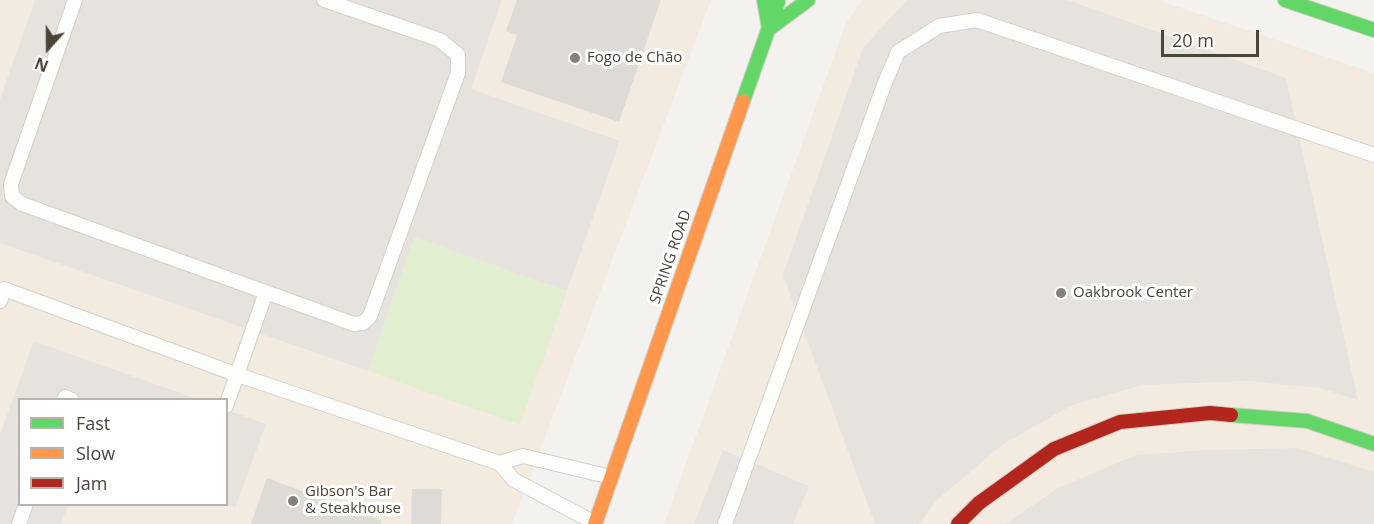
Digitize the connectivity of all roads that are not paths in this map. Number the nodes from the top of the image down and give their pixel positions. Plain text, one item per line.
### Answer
1 (75, 0) edge
2 (324, 0) edge
3 (764, 0) edge
4 (779, 0) edge
5 (808, 0) edge
6 (1285, 0) edge
7 (769, 29) junction
8 (1374, 30) edge
9 (1374, 155) edge
10 (266, 292) junction
11 (0, 301) edge
12 (238, 375) junction
13 (228, 401) edge
14 (1374, 444) edge
15 (499, 463) junction
16 (611, 477) junction
17 (25, 506) edge
18 (19, 524) edge
19 (595, 524) edge
20 (724, 524) edge
21 (958, 524) edge

1 - 10 lane
2 - 10 lane
3 - 7 street
4 - 7 street, SPRING ROAD
5 - 7 street
6 - 8 street
7 - 16 street, SPRING ROAD
9 - 20 lane
10 - 12 lane
11 - 12 lane
12 - 13 lane
12 - 15 lane
14 - 21 street
15 - 16 lane
15 - 19 lane
16 - 19 street, SPRING ROAD
17 - 18 lane

